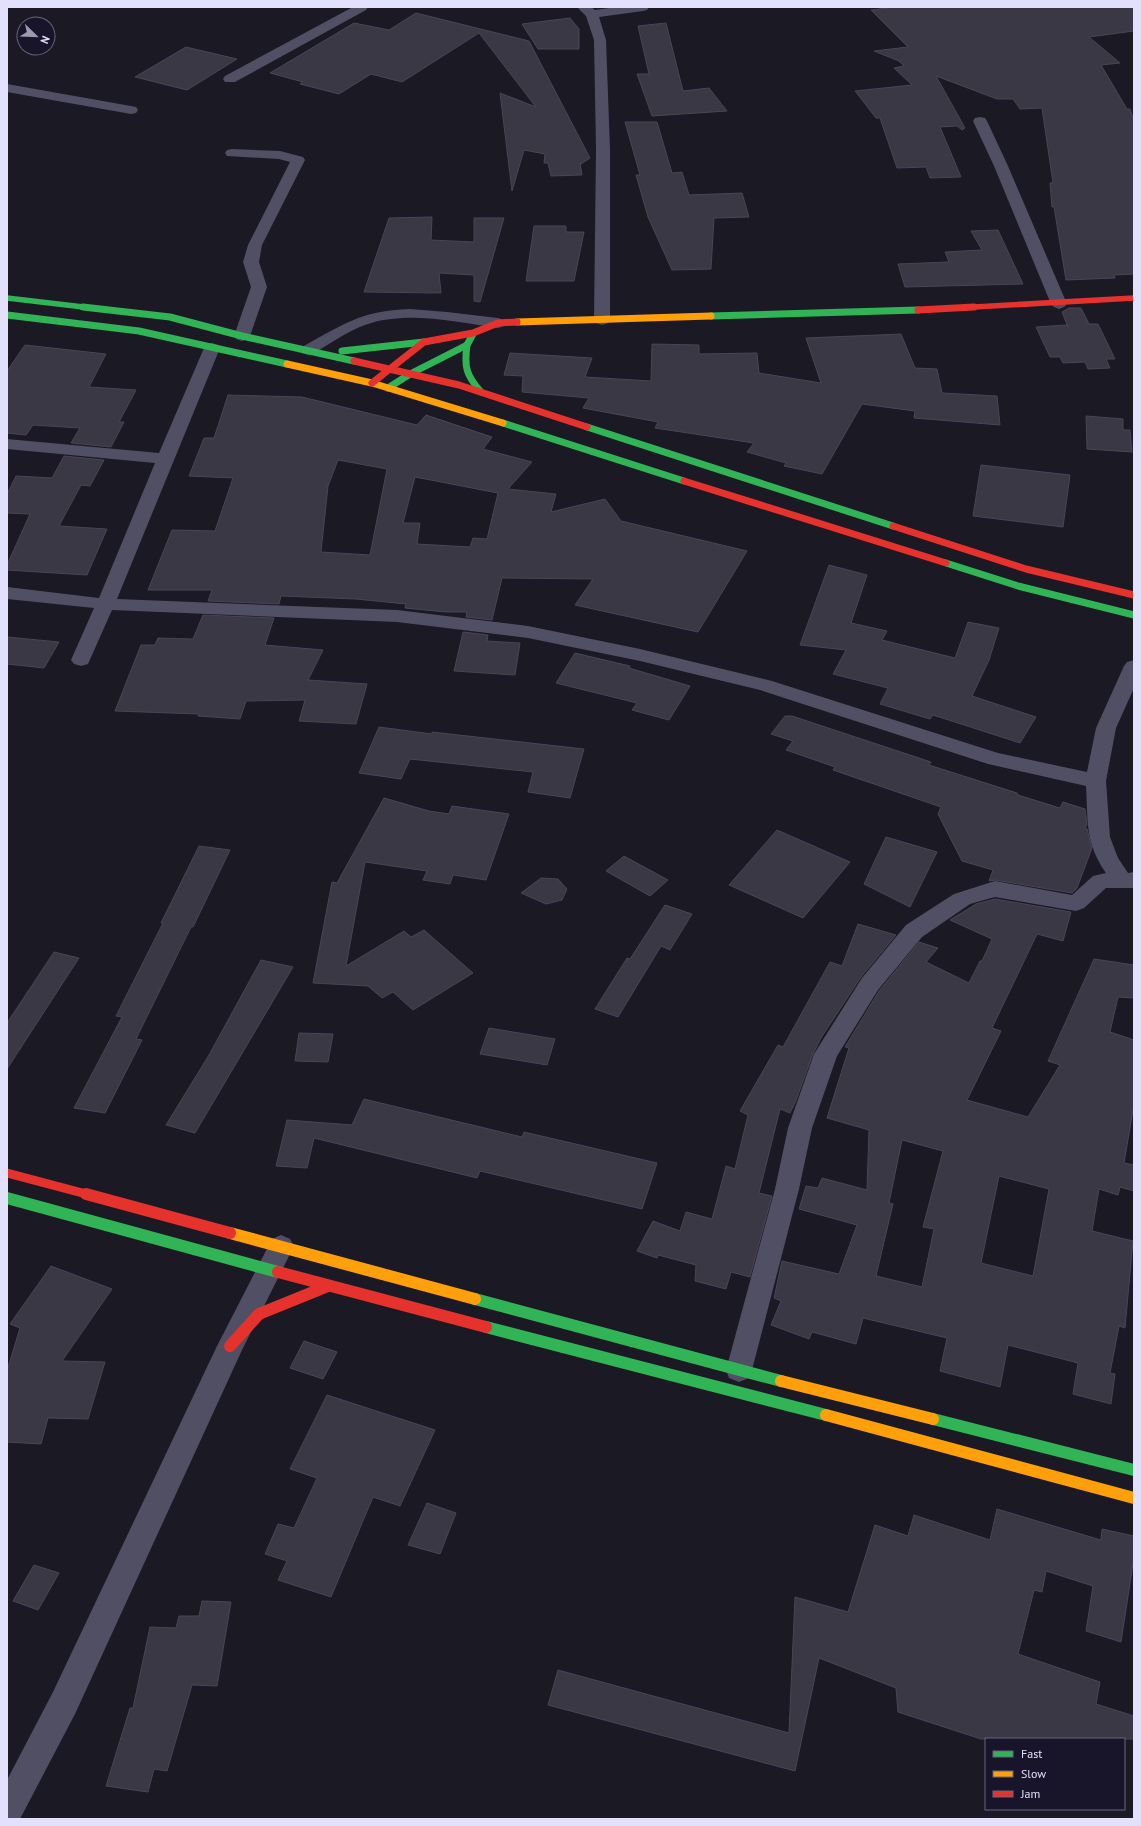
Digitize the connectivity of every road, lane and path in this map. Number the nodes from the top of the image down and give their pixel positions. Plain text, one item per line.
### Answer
1 (362, 7) edge
2 (643, 7) edge
3 (588, 10) edge
4 (230, 79) dead end
5 (7, 88) edge
6 (131, 110) dead end
7 (980, 121) dead end
8 (232, 154) dead end
9 (7, 298) edge
10 (1134, 298) edge
11 (1059, 304) junction
12 (7, 315) edge
13 (602, 320) junction
14 (498, 323) junction
15 (473, 333) junction
16 (242, 336) junction
17 (424, 342) junction
18 (467, 345) junction
19 (212, 348) junction
20 (315, 351) junction
21 (390, 368) junction
22 (410, 374) junction
23 (372, 383) junction
24 (388, 388) junction
25 (481, 392) junction
26 (7, 444) edge
27 (167, 459) junction
28 (7, 593) edge
29 (1134, 595) edge
30 (106, 604) junction
31 (1134, 615) edge
32 (81, 660) dead end
33 (1134, 666) edge
34 (1096, 781) junction
35 (1128, 880) edge
36 (7, 1173) edge
37 (7, 1198) edge
38 (275, 1257) junction
39 (328, 1286) junction
40 (230, 1346) junction
41 (739, 1370) junction
42 (1134, 1470) edge
43 (1134, 1498) edge
44 (7, 1812) edge

1 - 4 street
2 - 3 street
3 - 13 street
5 - 6 street
7 - 11 street
8 - 16 street
9 - 16 main road
10 - 11 main road
11 - 13 main road
12 - 19 main road
13 - 14 main road
14 - 15 main road
14 - 20 street
15 - 17 main road
15 - 18 main road
16 - 20 main road
17 - 20 main road
17 - 21 main road
18 - 22 main road
18 - 25 main road
19 - 23 main road
19 - 27 street
20 - 21 main road
21 - 22 main road
21 - 23 main road
22 - 24 main road
22 - 25 main road
23 - 24 main road
24 - 31 main road
25 - 29 main road
26 - 27 street
27 - 30 street
28 - 30 street
30 - 32 street
30 - 34 street
33 - 34 street
34 - 35 street
35 - 41 street
36 - 38 main road
37 - 38 main road
38 - 39 main road
38 - 40 street
38 - 41 main road
39 - 40 main road
39 - 43 main road
40 - 44 street
41 - 42 main road

